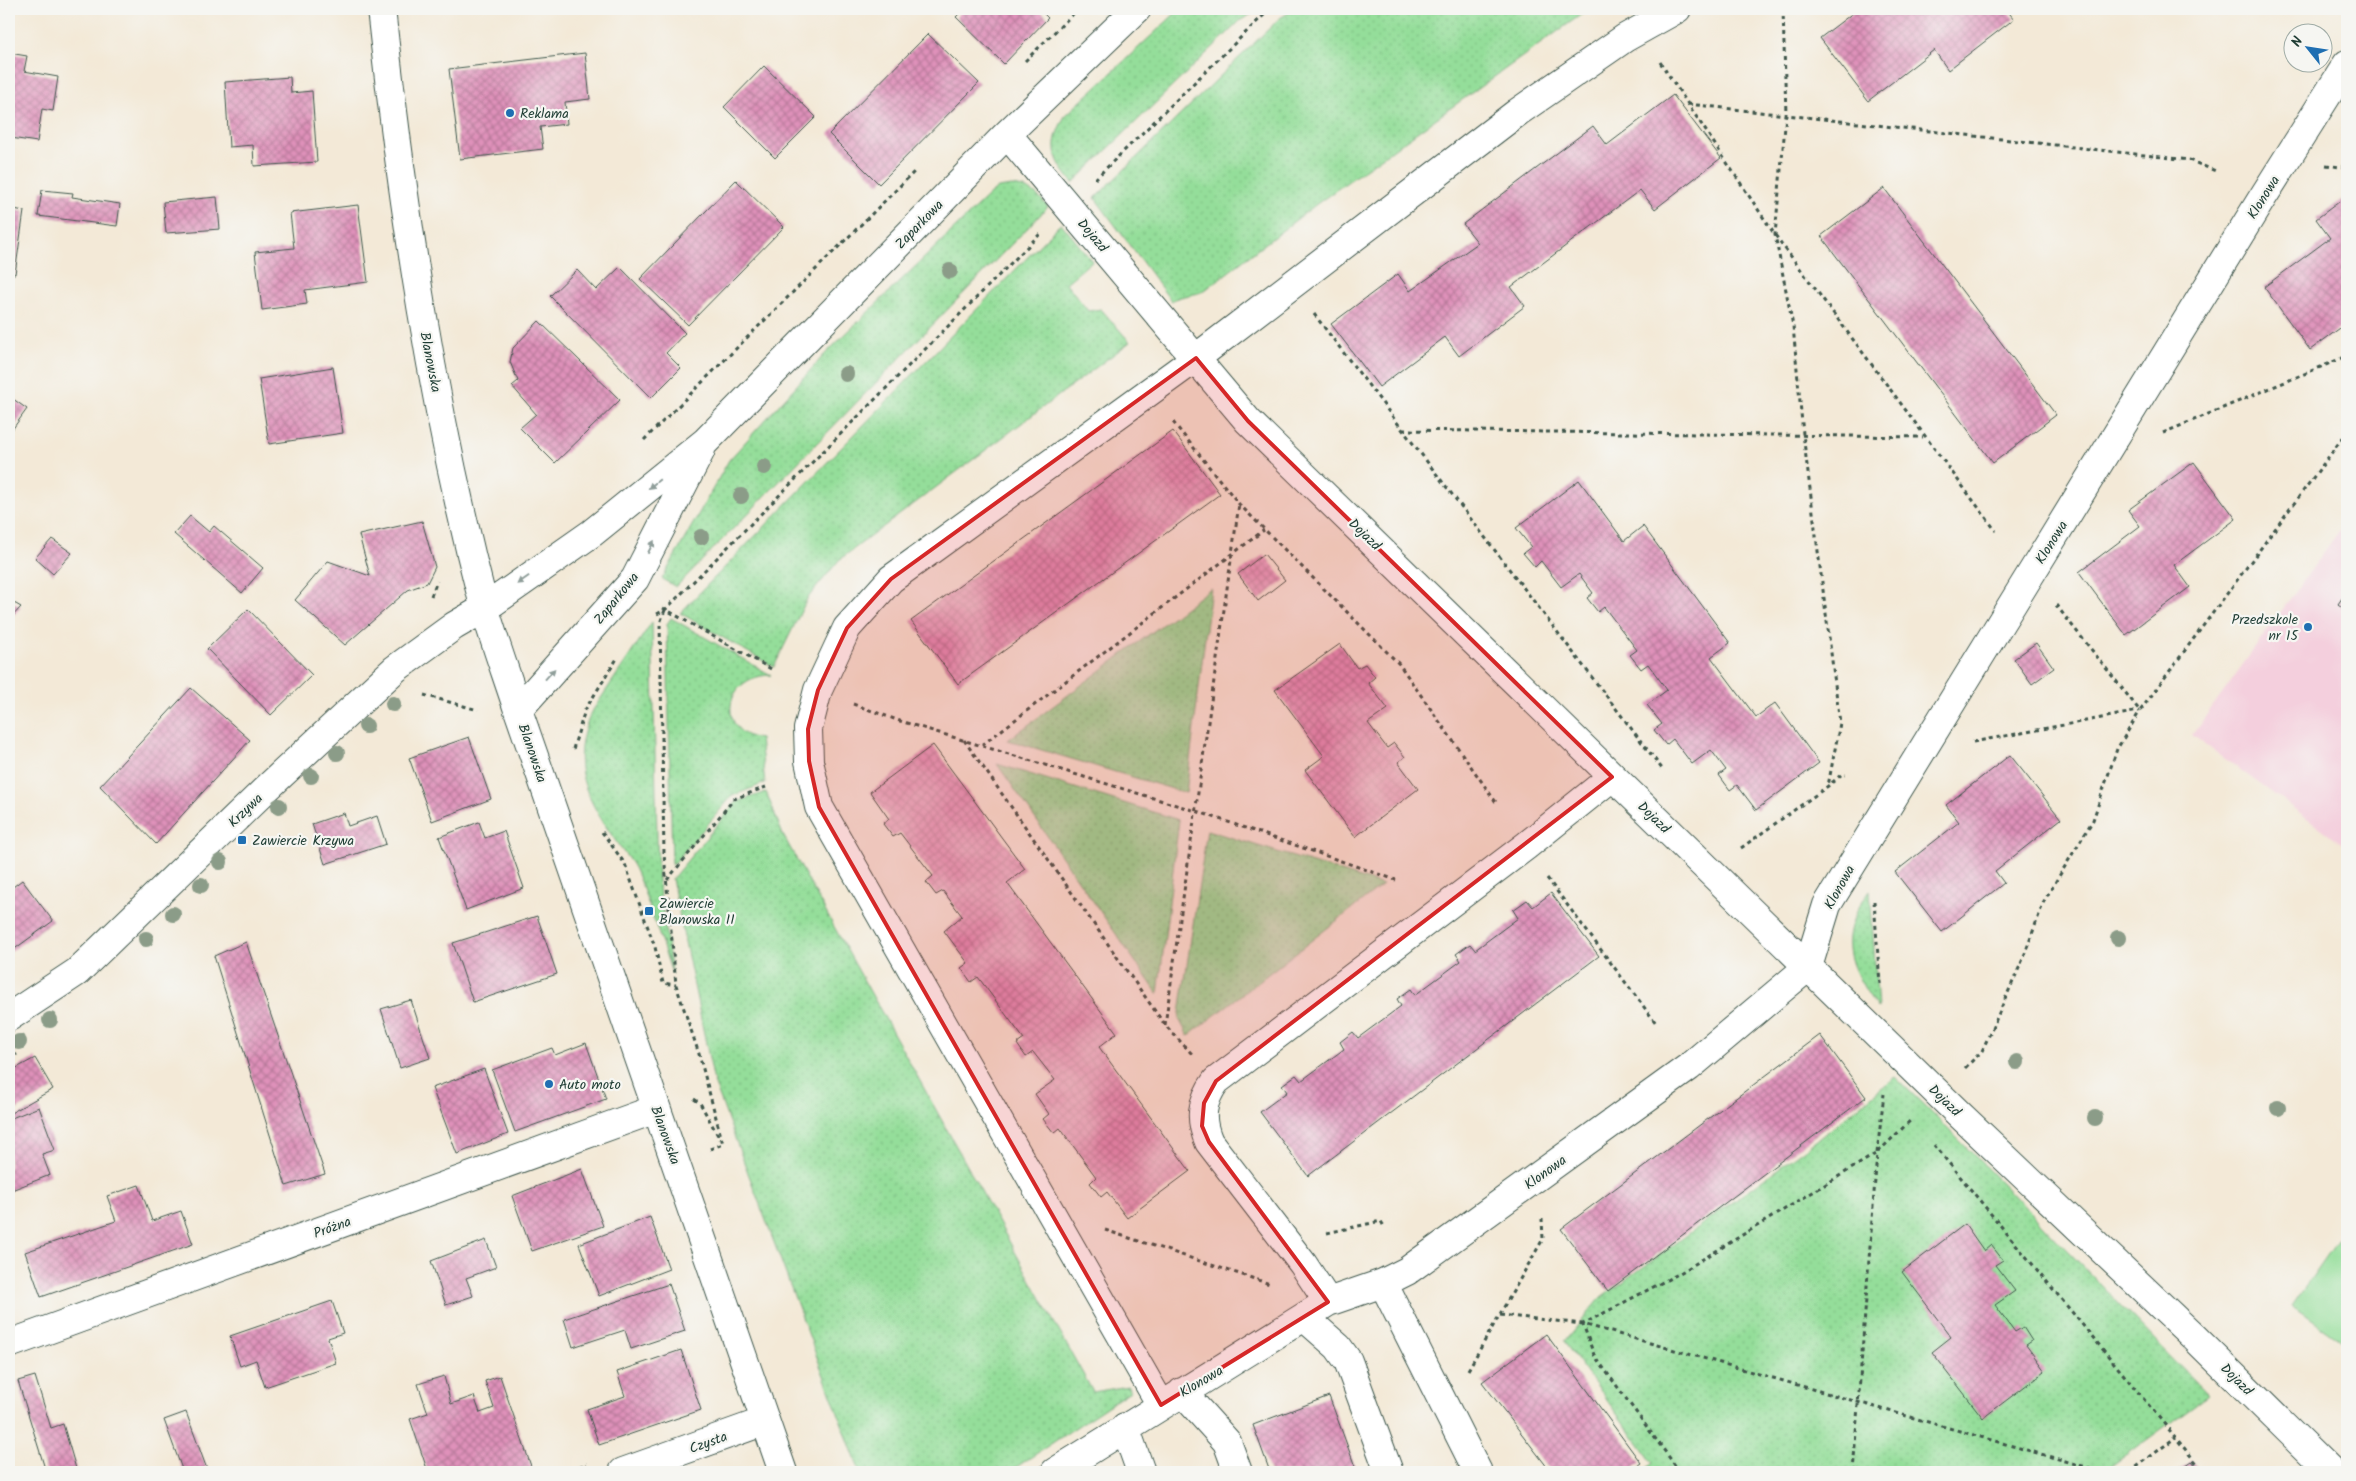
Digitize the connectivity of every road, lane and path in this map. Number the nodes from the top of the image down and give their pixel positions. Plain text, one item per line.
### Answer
1 (381, 9) edge
2 (1078, 9) edge
3 (1137, 9) edge
4 (1270, 9) edge
5 (1677, 9) edge
6 (1783, 9) edge
7 (1656, 56) dead end
8 (2347, 64) edge
9 (1021, 65) dead end
10 (1687, 103) junction
11 (1786, 114) junction
12 (1007, 134) junction
13 (923, 163) dead end
14 (2218, 172) dead end
15 (1068, 206) junction
16 (1775, 235) junction
17 (1313, 313) dead end
18 (2347, 356) edge
19 (1196, 358) junction
20 (1169, 417) dead end
21 (1401, 430) junction
22 (2347, 432) edge
23 (1803, 434) junction
24 (2160, 434) dead end
25 (1924, 437) junction
26 (642, 442) dead end
27 (705, 442) junction
28 (1239, 504) junction
29 (1264, 530) junction
30 (1996, 531) dead end
31 (1232, 554) junction
32 (2054, 602) dead end
33 (485, 608) junction
34 (665, 610) junction
35 (656, 614) dead end
36 (620, 656) dead end
37 (773, 670) dead end
38 (846, 702) dead end
39 (518, 710) junction
40 (2140, 710) junction
41 (964, 740) junction
42 (1970, 742) dead end
43 (982, 746) junction
44 (572, 758) dead end
45 (1667, 775) dead end
46 (1845, 775) dead end
47 (1612, 777) junction
48 (1828, 786) junction
49 (766, 787) dead end
50 (1498, 806) dead end
51 (1196, 810) junction
52 (599, 828) dead end
53 (1737, 851) dead end
54 (1544, 875) dead end
55 (1396, 880) dead end
56 (666, 881) junction
57 (1874, 900) dead end
58 (1808, 967) junction
59 (676, 985) junction
60 (1880, 988) dead end
61 (9, 1017) edge
62 (1656, 1023) dead end
63 (1165, 1025) junction
64 (1216, 1081) junction
65 (1885, 1086) dead end
66 (1938, 1093) junction
67 (656, 1110) junction
68 (1907, 1112) dead end
69 (1912, 1119) junction
70 (1918, 1126) dead end
71 (1931, 1141) dead end
72 (723, 1144) dead end
73 (1877, 1153) junction
74 (1542, 1212) dead end
75 (1384, 1227) dead end
76 (1101, 1228) dead end
77 (1323, 1234) dead end
78 (1383, 1283) junction
79 (1274, 1285) dead end
80 (1328, 1302) junction
81 (1500, 1315) junction
82 (1304, 1317) junction
83 (1583, 1324) junction
84 (9, 1344) edge
85 (1465, 1375) dead end
86 (1171, 1398) junction
87 (1858, 1402) junction
88 (765, 1421) junction
89 (1125, 1427) junction
90 (2176, 1437) junction
91 (624, 1472) edge
92 (783, 1472) edge
93 (1055, 1472) edge
94 (1141, 1472) edge
95 (1238, 1472) edge
96 (1389, 1472) edge
97 (1478, 1472) edge
98 (1680, 1472) edge
99 (1853, 1472) edge
100 (2104, 1472) edge
101 (2130, 1472) edge
102 (2204, 1472) edge
103 (2332, 1472) edge

1 - 33 street, Blanowska
2 - 9 path
3 - 12 street, Zaparkowa
4 - 15 path
5 - 19 street
6 - 11 path
7 - 10 path
8 - 58 street, Klonowa
10 - 11 path
10 - 16 path
11 - 14 path
11 - 16 path
12 - 15 street, Dojazd
12 - 27 street, Zaparkowa
13 - 26 path
15 - 19 street, Dojazd
15 - 34 path
16 - 23 path
16 - 25 path
17 - 21 path
18 - 24 path
19 - 47 street, Dojazd
19 - 86 street
20 - 28 path
21 - 23 path
21 - 45 path
22 - 40 path
23 - 25 path
23 - 48 path
25 - 30 path
27 -> 33 street, Zaparkowa
39 -> 27 street, Zaparkowa
28 - 29 path
28 - 31 path
29 - 31 path
29 - 50 path
31 - 43 path
31 - 51 path
32 - 40 path
33 - 39 street, Blanowska
33 - 61 street, Krzywa
34 - 35 path
34 - 37 path
34 - 56 path
36 - 44 path
38 - 41 path
39 - 67 street, Blanowska
40 - 42 path
40 - 66 path
41 - 43 path
41 - 63 path
43 - 51 path
46 - 48 path
47 - 58 street, Dojazd
47 - 64 street
48 - 53 path
49 - 56 path
51 - 55 path
51 - 63 path
52 - 59 path
54 - 62 path
56 - 59 path
57 - 60 path
58 - 66 street, Dojazd
58 - 78 street, Klonowa
59 - 72 path
63 - 64 path
64 - 80 street
65 - 73 path
66 - 69 path
66 - 103 street, Dojazd
67 - 84 street, Próżna
67 - 88 street, Blanowska
68 - 69 path
69 - 70 path
69 - 73 path
71 - 90 path
73 - 83 path
73 - 87 path
74 - 81 path
75 - 77 path
76 - 79 path
78 - 80 street, Klonowa
78 - 97 street
80 - 82 street, Klonowa
81 - 83 path
81 - 85 path
82 - 86 street, Klonowa
82 - 96 street
83 - 87 path
83 - 98 path
86 - 89 street, Klonowa
86 - 95 street
87 - 99 path
87 - 100 path
88 - 91 street, Czysta
88 - 92 street, Blanowska
89 - 93 street, Klonowa
89 - 94 street
90 - 101 path
90 - 102 path

